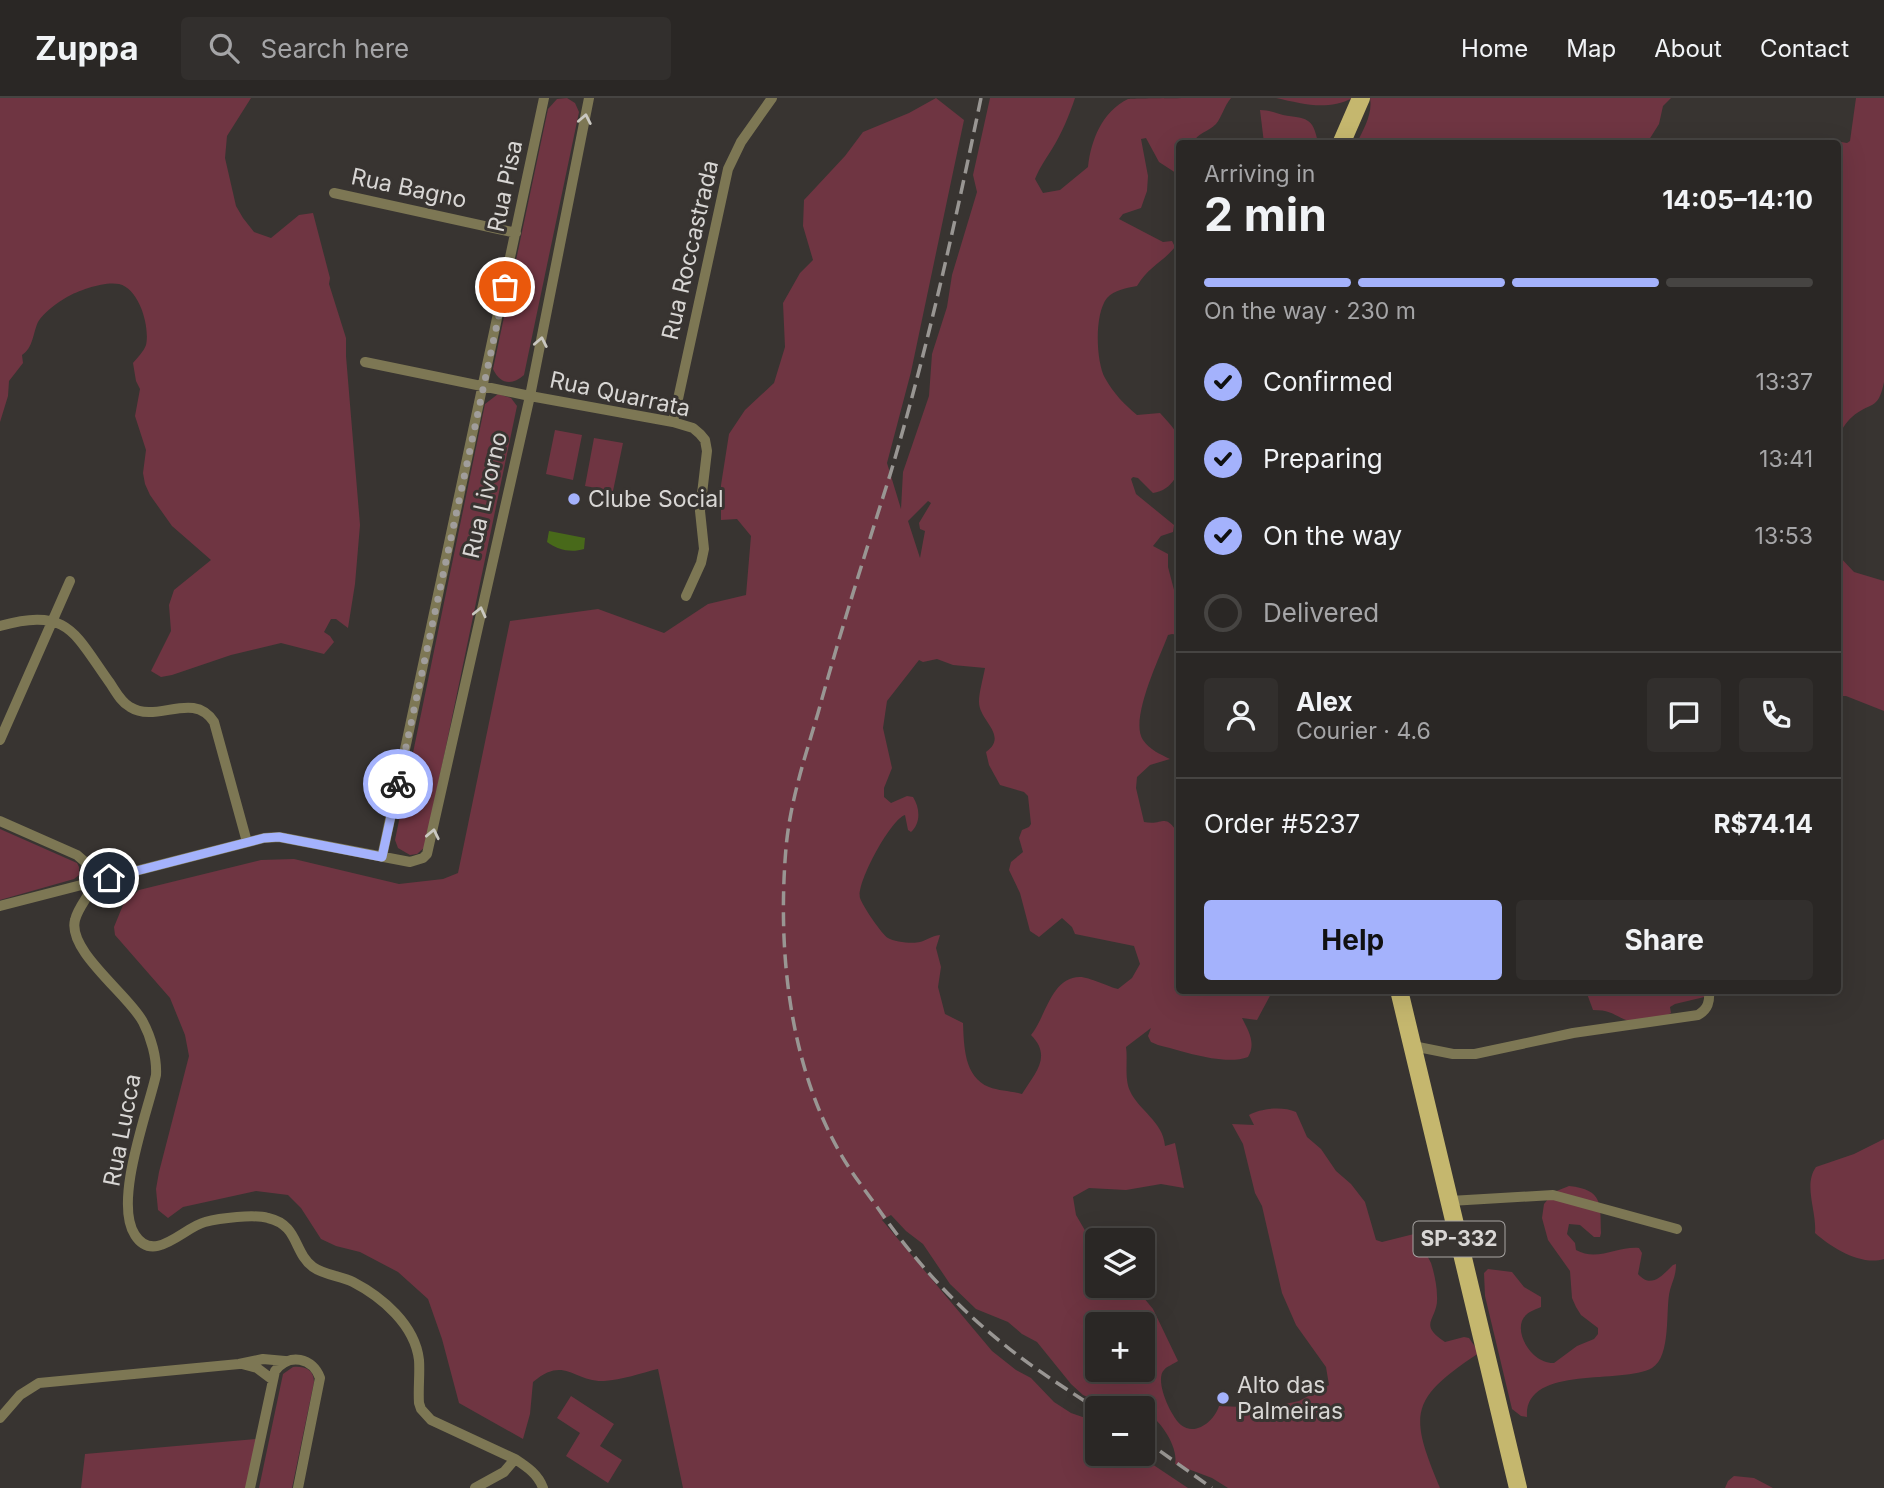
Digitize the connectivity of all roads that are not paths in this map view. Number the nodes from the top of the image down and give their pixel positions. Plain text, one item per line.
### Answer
1 (544, 98) edge
2 (589, 98) edge
3 (772, 98) edge
4 (1361, 98) edge
5 (1343, 140) edge
6 (334, 193) dead end
7 (516, 233) junction
8 (365, 362) dead end
9 (484, 386) junction
10 (530, 396) junction
11 (673, 422) junction
12 (70, 580) dead end
13 (686, 596) dead end
14 (53, 620) junction
15 (0, 626) edge
16 (0, 740) edge
17 (0, 821) edge
18 (247, 842) junction
19 (382, 857) junction
20 (95, 882) junction
21 (0, 906) edge
22 (1400, 994) edge
23 (1709, 994) edge
24 (1413, 1046) junction
25 (1450, 1201) junction
26 (1677, 1229) dead end
27 (285, 1361) junction
28 (239, 1364) junction
29 (274, 1380) junction
30 (0, 1418) edge
31 (515, 1459) junction
32 (250, 1488) edge
33 (298, 1488) edge
34 (475, 1488) edge
35 (543, 1488) edge
36 (1518, 1488) edge

1 - 7 street, Rua Pisa
10 -> 2 street, Rua Livorno
3 - 11 street, Rua Roccastrada
4 - 5 main road
6 - 7 street, Rua Bagno
7 - 9 street, Rua Pisa
8 - 9 street, Rua Quarrata
9 - 10 street, Rua Quarrata
9 - 19 street, Rua Pisa
10 - 11 street, Rua Quarrata
19 -> 10 street, Rua Livorno
11 - 13 street, Rua Quarrata
12 - 14 street
14 - 15 street
14 - 16 street
14 - 18 street
17 - 20 street
18 - 19 street, Rua Livorno
18 - 20 street, Rua Livorno
20 - 21 street, Rua Livorno
20 - 31 street, Rua Lucca
22 - 24 main road, SP-332
23 - 24 street
24 - 25 main road, SP-332
25 - 26 street
25 - 36 main road, SP-332
27 - 28 street
27 - 29 street
27 - 33 street
28 - 29 street
28 - 30 street
29 - 32 street
31 - 34 street
31 - 35 street, Rua Lucca

